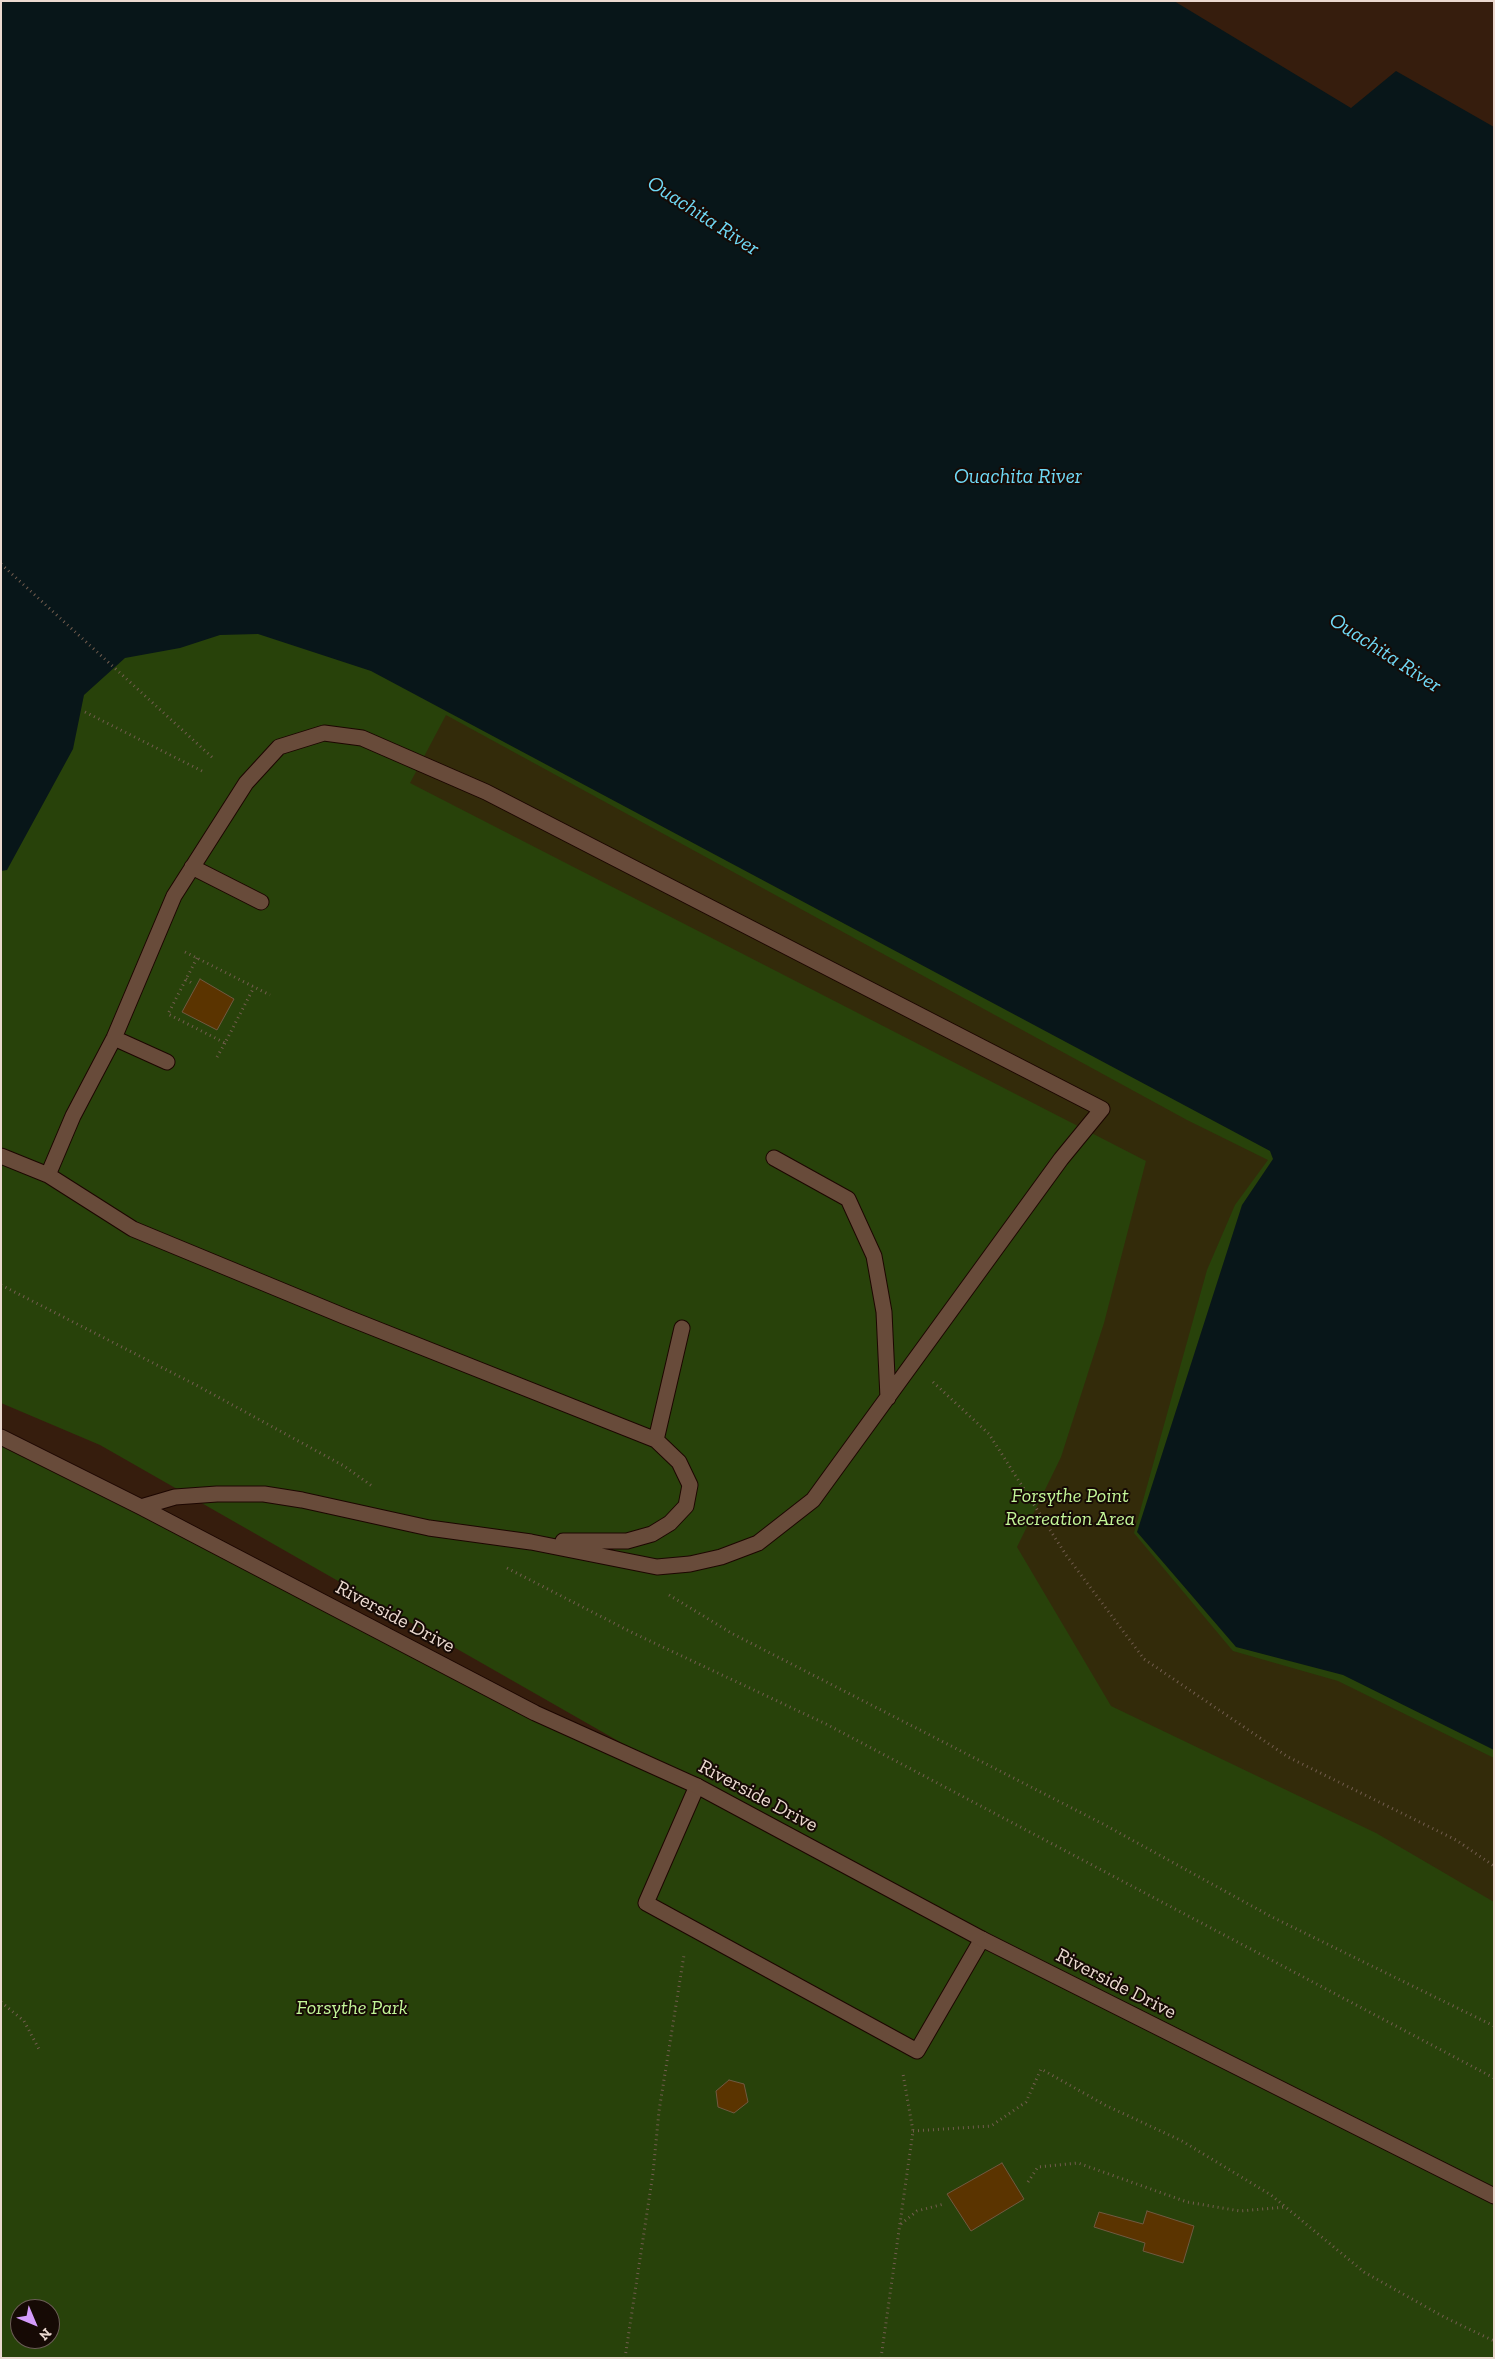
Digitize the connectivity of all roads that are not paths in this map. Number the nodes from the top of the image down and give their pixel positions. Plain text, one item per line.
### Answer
1 (192, 867) junction
2 (261, 902) dead end
3 (114, 1038) junction
4 (167, 1062) dead end
5 (1, 1156) edge
6 (774, 1158) dead end
7 (48, 1175) junction
8 (682, 1328) dead end
9 (888, 1398) junction
10 (1, 1437) edge
11 (656, 1440) junction
12 (141, 1507) junction
13 (532, 1542) junction
14 (697, 1786) junction
15 (982, 1939) junction
16 (1494, 2196) edge

1 - 2 street
1 - 3 street
1 - 9 street
3 - 4 street
3 - 7 street
5 - 7 street
6 - 9 street
7 - 11 street
8 - 11 street
9 - 13 street
10 - 12 street, Riverside Drive
11 - 13 street
12 - 13 street
12 - 14 street, Riverside Drive
14 - 15 street, Riverside Drive
14 - 15 street
15 - 16 street, Riverside Drive

